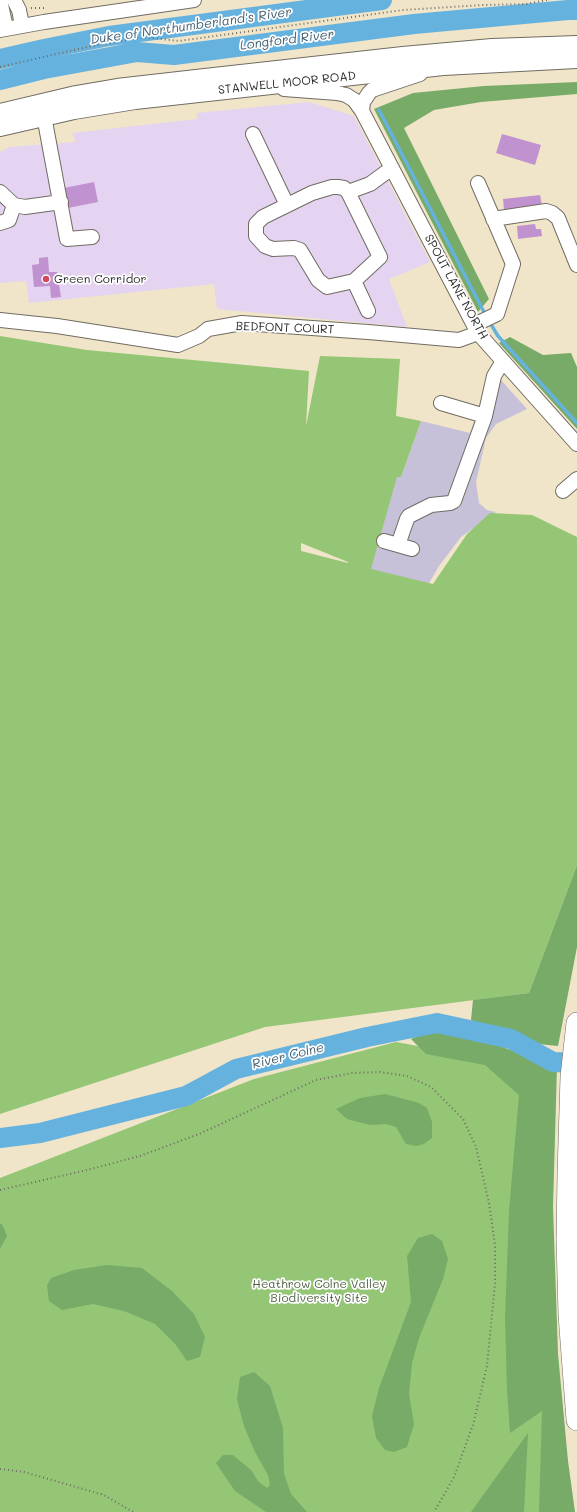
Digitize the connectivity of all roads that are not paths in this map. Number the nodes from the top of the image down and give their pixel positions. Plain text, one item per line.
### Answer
1 (0, 0) edge
2 (14, 0) edge
3 (194, 0) edge
4 (22, 25) junction
5 (3, 29) edge
6 (577, 45) edge
7 (577, 59) edge
8 (443, 66) junction
9 (260, 86) junction
10 (362, 111) junction
11 (0, 113) edge
12 (44, 116) junction
13 (0, 127) edge
14 (253, 134) dead end
15 (392, 168) junction
16 (478, 183) dead end
17 (0, 192) edge
18 (348, 192) junction
19 (61, 202) junction
20 (14, 205) junction
21 (287, 205) junction
22 (494, 219) junction
23 (0, 223) edge
24 (92, 237) dead end
25 (577, 265) edge
26 (354, 281) junction
27 (368, 311) dead end
28 (0, 320) edge
29 (482, 324) junction
30 (503, 361) junction
31 (441, 403) dead end
32 (485, 416) junction
33 (577, 444) edge
34 (577, 479) edge
35 (563, 491) dead end
36 (384, 541) dead end
37 (577, 1023) edge
38 (577, 1420) edge

1 - 5 street
2 - 4 street
3 - 4 street
4 - 5 street
6 - 11 main road, STANWELL MOOR ROAD
7 - 8 main road, STANWELL MOOR ROAD
8 - 9 main road, STANWELL MOOR ROAD
8 - 10 street
9 - 10 street, SPOUT LANE NORTH
9 - 12 main road, STANWELL MOOR ROAD
10 - 15 street, SPOUT LANE NORTH
12 - 13 main road, STANWELL MOOR ROAD
12 - 19 street
14 - 21 street
15 - 18 street
15 - 29 street, SPOUT LANE NORTH
16 - 22 street
17 - 20 street
18 - 21 street
18 - 26 street
19 - 20 street
19 - 24 street
20 - 23 street
21 - 26 street
22 - 25 street
22 - 29 street
26 - 27 street
28 - 29 street, BEDFONT COURT
29 - 30 street, SPOUT LANE NORTH
30 - 32 street
30 - 33 street, SPOUT LANE NORTH
31 - 32 street
32 - 36 street
34 - 35 street
37 - 38 highway

